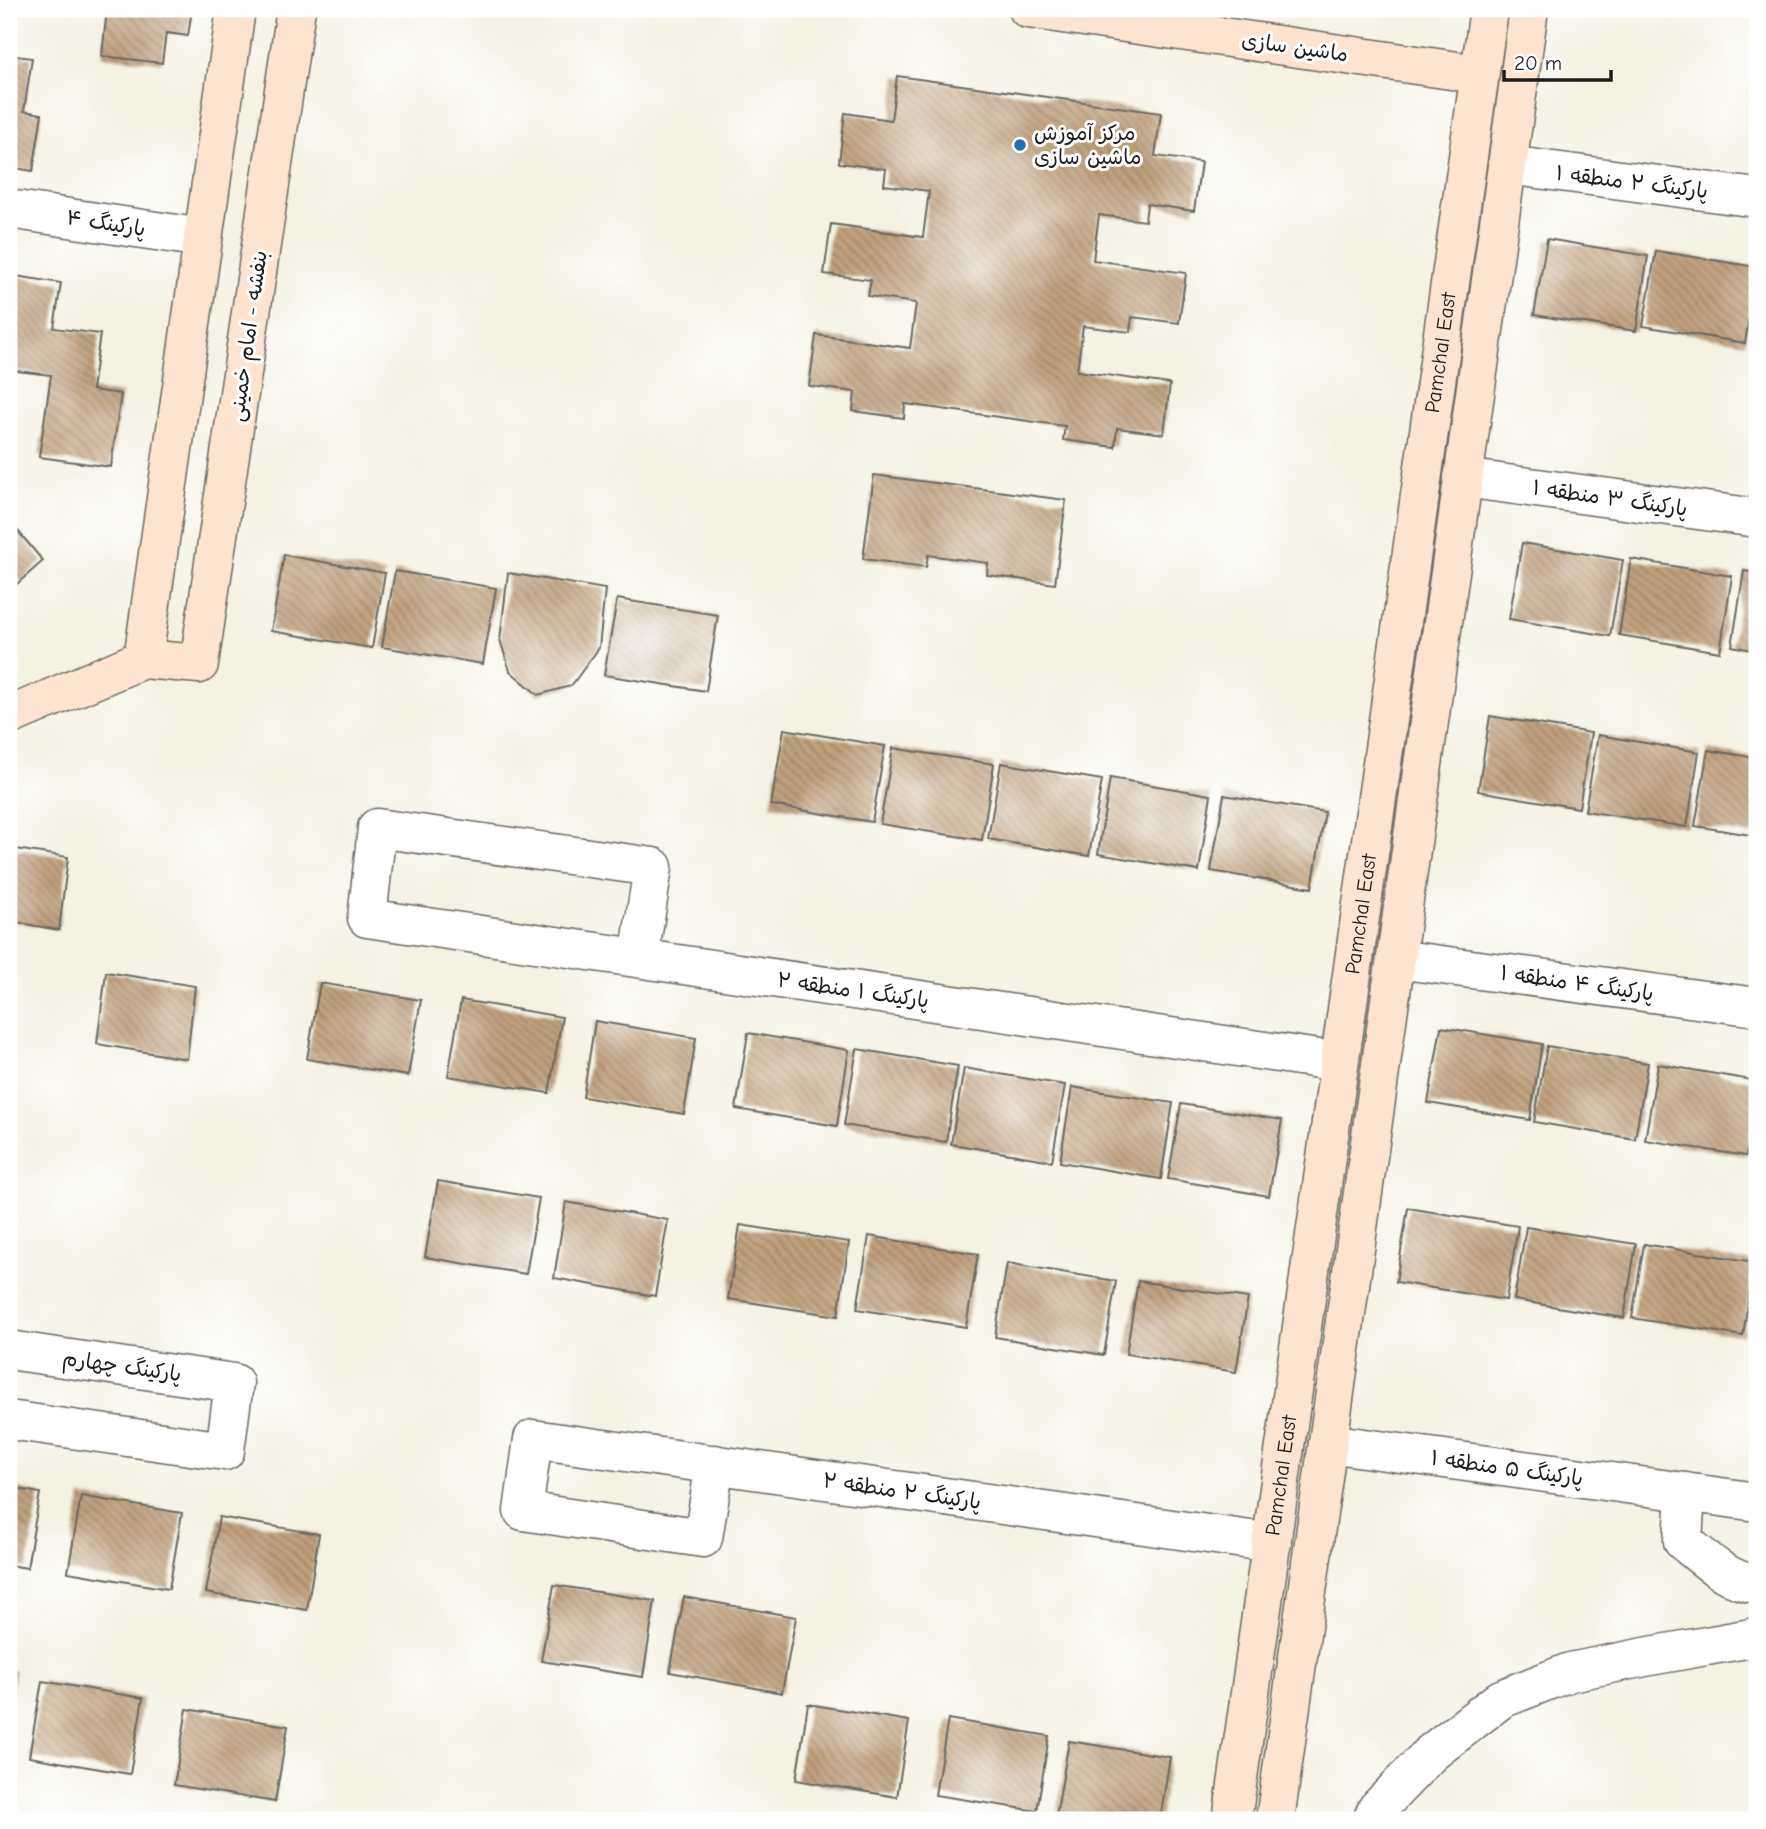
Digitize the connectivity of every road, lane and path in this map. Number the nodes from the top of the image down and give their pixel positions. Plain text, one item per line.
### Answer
1 (236, 9) edge
2 (296, 9) edge
3 (1028, 9) edge
4 (1489, 9) edge
5 (1529, 9) edge
6 (1479, 74) junction
7 (1507, 165) junction
8 (1757, 198) edge
9 (9, 209) edge
10 (203, 238) junction
11 (1463, 478) junction
12 (1757, 518) edge
13 (143, 659) junction
14 (9, 716) edge
15 (639, 958) junction
16 (1396, 959) junction
17 (1757, 1007) edge
18 (1339, 1062) junction
19 (9, 1350) edge
20 (9, 1420) edge
21 (1328, 1443) junction
22 (715, 1464) junction
23 (1686, 1492) junction
24 (1757, 1502) edge
25 (1272, 1543) junction
26 (1757, 1584) edge
27 (1757, 1637) edge
28 (1232, 1820) edge
29 (1275, 1820) edge
30 (1372, 1820) edge

1 - 10 street
2 - 13 street, بنفشه - امام خمینی
3 - 6 street, ماشین سازی
4 - 6 street, Pamchal East
5 - 7 street, Pamchal East
6 - 18 street, Pamchal East
7 - 8 street, پارکینگ ۲ منطقه ۱
7 - 11 street, Pamchal East
9 - 10 street, پارکینگ ۴
10 - 13 street
11 - 12 street, پارکینگ ۳ منطقه ۱
11 - 16 street, Pamchal East
13 - 14 street
15 - 15 street, پارکینگ ۱ منطقه ۲
15 - 18 street, پارکینگ ۱ منطقه ۲
16 - 17 street, پارکینگ ۴ منطقه ۱
16 - 21 street, Pamchal East
18 - 25 street, Pamchal East
19 - 20 street, پارکینگ چهارم
21 - 23 street, پارکینگ ۵ منطقه ۱
21 - 29 street, Pamchal East
22 - 22 street, پارکینگ ۲ منطقه ۲
22 - 25 street, پارکینگ ۲ منطقه ۲
23 - 24 street, پارکینگ ۵ منطقه ۱
23 - 26 street
25 - 28 street, Pamchal East
27 - 30 street

